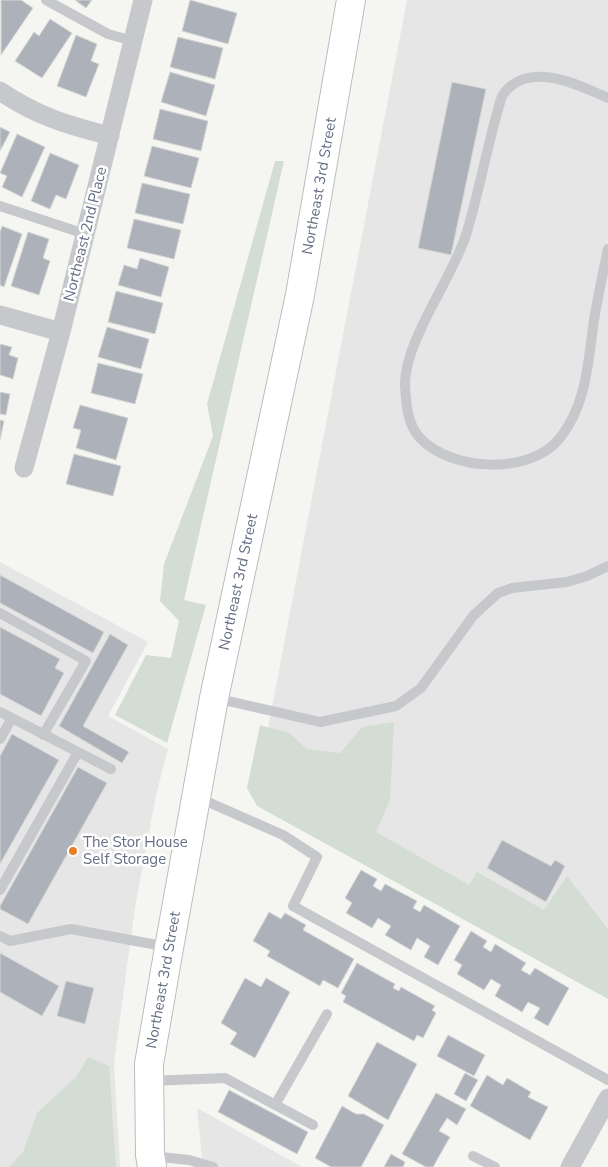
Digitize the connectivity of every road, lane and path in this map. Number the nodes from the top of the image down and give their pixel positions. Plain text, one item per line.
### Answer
1 (46, 0) edge
2 (143, 0) edge
3 (351, 0) edge
4 (133, 41) junction
5 (0, 91) edge
6 (608, 98) edge
7 (110, 136) junction
8 (0, 206) edge
9 (86, 234) junction
10 (608, 249) edge
11 (0, 315) edge
12 (61, 332) junction
13 (24, 468) dead end
14 (608, 566) edge
15 (0, 613) edge
16 (214, 698) junction
17 (0, 712) edge
18 (12, 718) junction
19 (43, 735) junction
20 (0, 739) edge
21 (78, 752) junction
22 (111, 769) dead end
23 (195, 796) junction
24 (0, 890) edge
25 (0, 936) edge
26 (169, 948) junction
27 (327, 1014) dead end
28 (608, 1080) edge
29 (149, 1081) junction
30 (608, 1098) edge
31 (275, 1105) junction
32 (313, 1125) dead end
33 (473, 1156) dead end
34 (151, 1161) edge
35 (213, 1167) edge
36 (495, 1167) edge
37 (570, 1167) edge

1 - 4 lane
2 - 4 street, Northeast 2nd Place
3 - 16 main road, Northeast 3rd Street
4 - 7 street, Northeast 2nd Place
5 - 7 street
6 - 10 lane
7 - 9 street, Northeast 2nd Place
8 - 9 lane
9 - 12 street, Northeast 2nd Place
11 - 12 street
12 - 13 street, Northeast 2nd Place
14 - 16 lane
15 - 19 lane
16 - 23 main road, Northeast 3rd Street
17 - 18 lane
18 - 19 lane
18 - 20 lane
19 - 21 lane
21 - 22 lane
21 - 24 lane
23 - 26 main road, Northeast 3rd Street
23 - 28 lane
25 - 26 lane
26 - 29 main road, Northeast 3rd Street
27 - 31 lane
29 - 31 lane
29 - 34 main road, Northeast 3rd Street
30 - 37 street
31 - 32 lane
33 - 36 lane
34 - 35 lane

